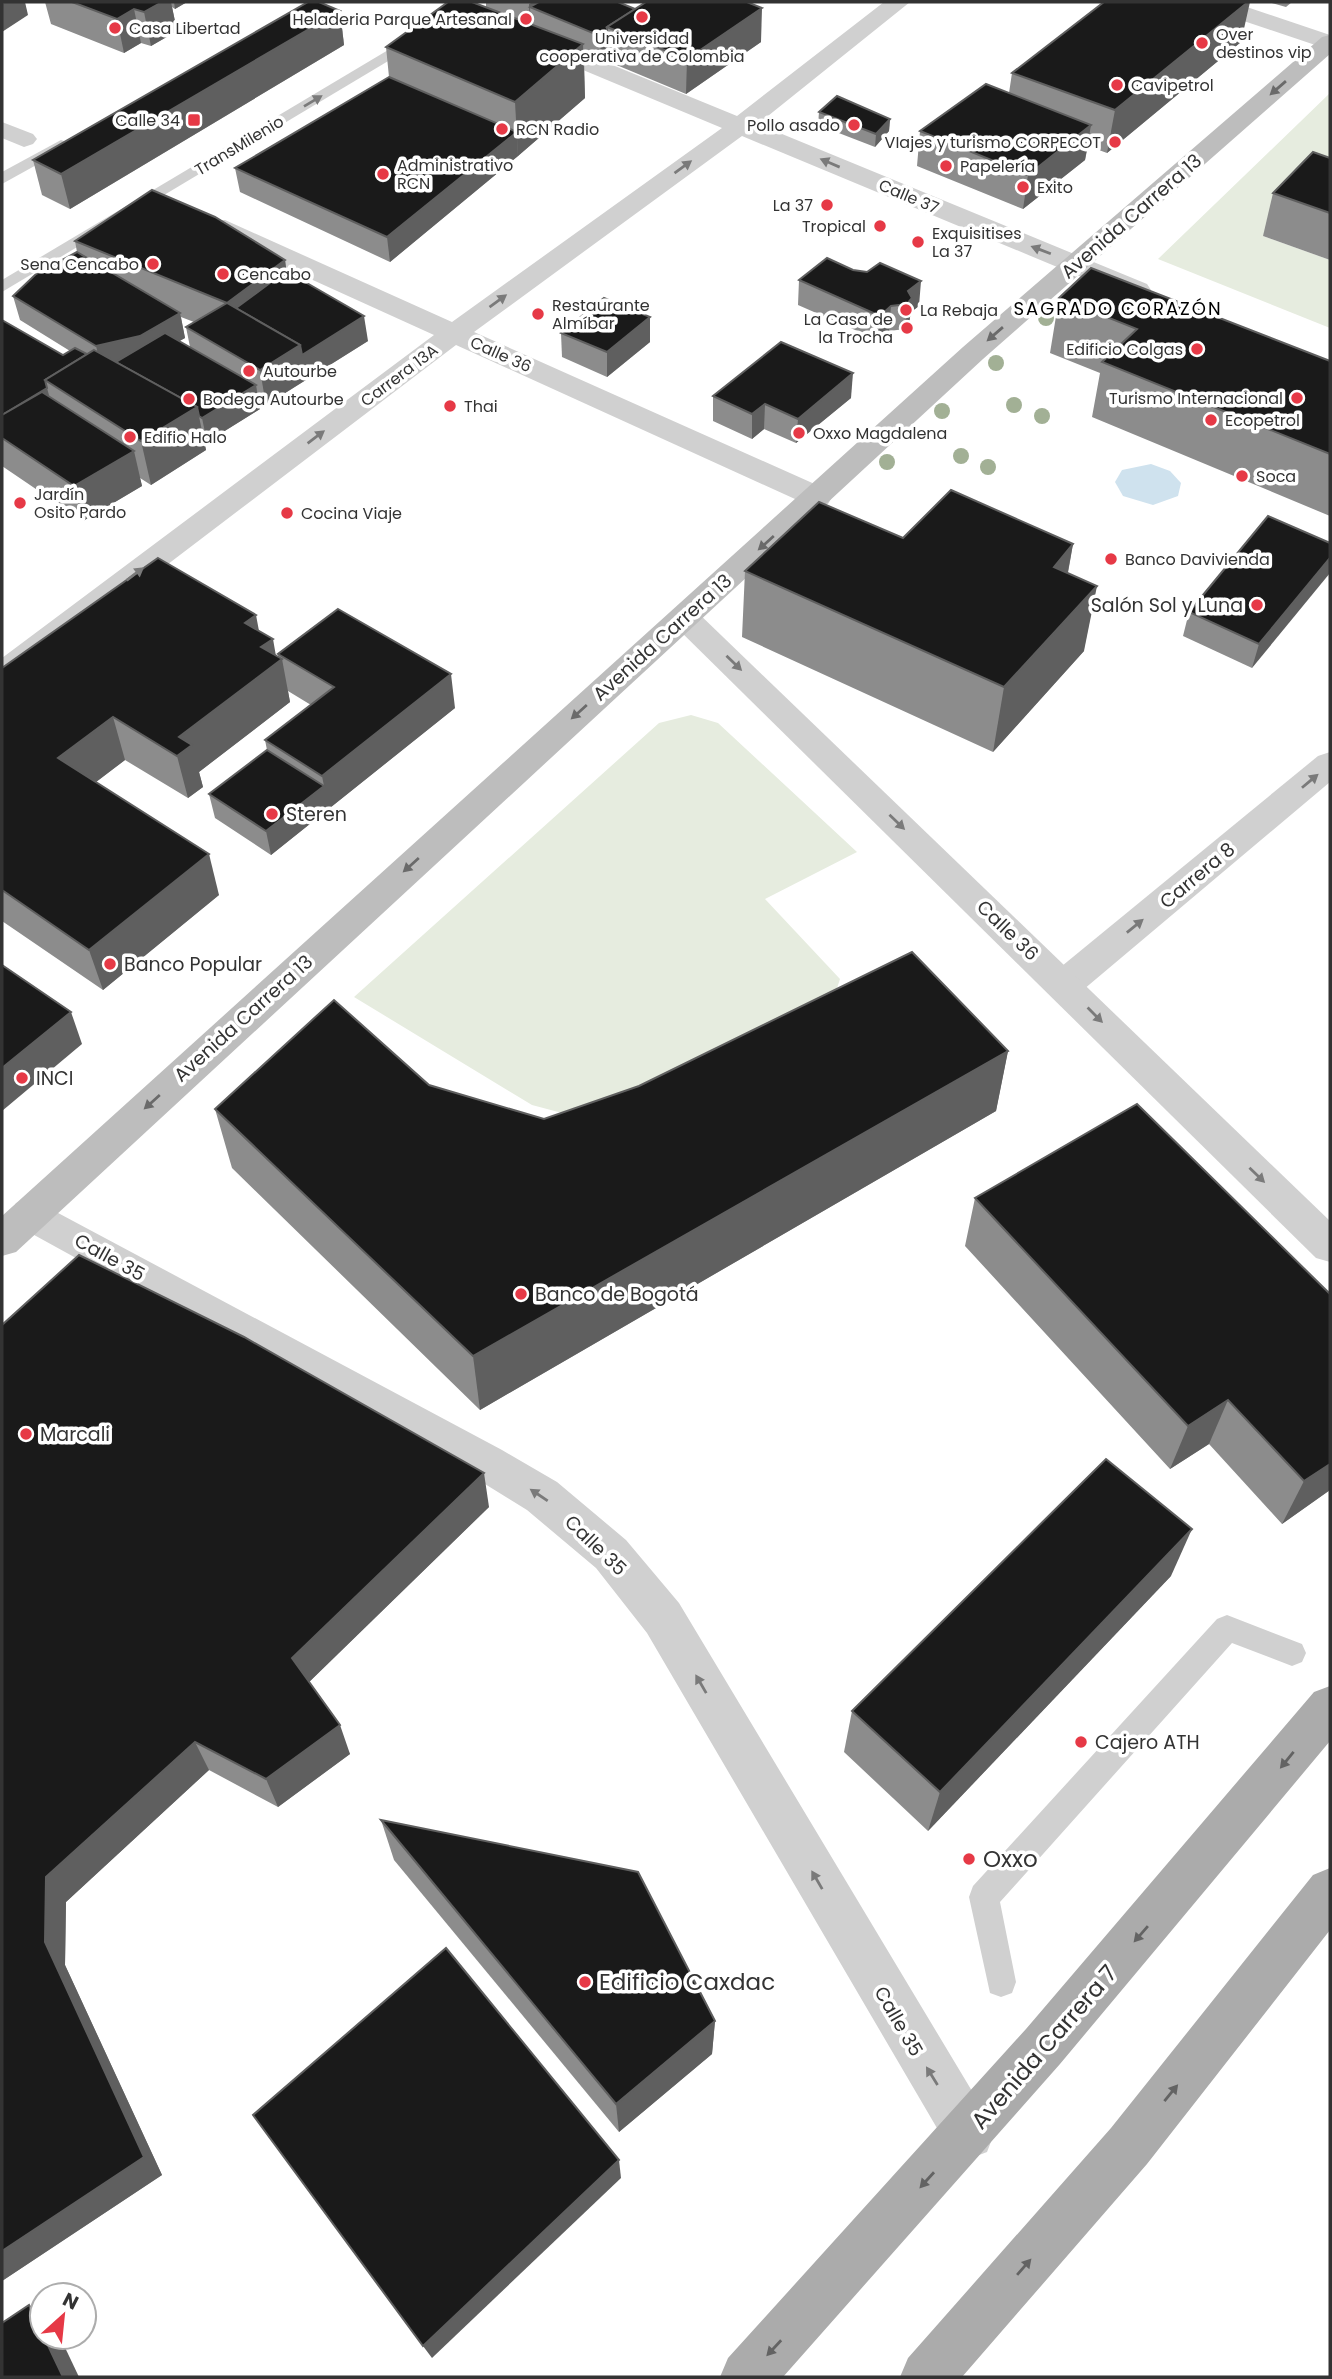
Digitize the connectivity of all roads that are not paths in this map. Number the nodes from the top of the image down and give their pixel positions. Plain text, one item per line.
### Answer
1 (898, 2) edge
2 (1210, 2) edge
3 (434, 27) edge
4 (513, 32) edge
5 (1330, 42) edge
6 (740, 125) junction
7 (74, 138) edge
8 (2, 179) edge
9 (197, 217) edge
10 (1076, 264) junction
11 (2, 287) edge
12 (1162, 300) edge
13 (454, 333) junction
14 (817, 497) junction
15 (684, 617) junction
16 (2, 674) edge
17 (1330, 764) edge
18 (1064, 985) junction
19 (16, 1227) edge
20 (1330, 1246) edge
21 (1292, 1653) dead end
22 (1330, 1707) edge
23 (1330, 1892) edge
24 (1001, 1982) dead end
25 (969, 2134) junction
26 (747, 2377) edge
27 (927, 2377) edge

1 - 6 street, Carrera 13A
2 - 5 street
11 -> 3 lane, TransMilenio
4 - 6 street, Calle 37
5 -> 10 main road, Avenida Carrera 13
10 -> 6 street, Calle 37
13 -> 6 street, Carrera 13A
7 - 8 lane
9 - 13 street, Calle 36
10 - 12 street, Calle 37
10 -> 14 main road, Avenida Carrera 13
13 - 14 street, Calle 36
16 -> 13 street, Carrera 13A
14 -> 15 main road, Avenida Carrera 13
15 -> 18 street, Calle 36
15 -> 19 main road, Avenida Carrera 13
18 -> 17 street, Carrera 8
18 -> 20 street, Calle 36
25 -> 19 street, Calle 35
21 - 24 lane
22 -> 25 main road, Avenida Carrera 7
27 -> 23 main road
25 -> 26 main road, Avenida Carrera 7

